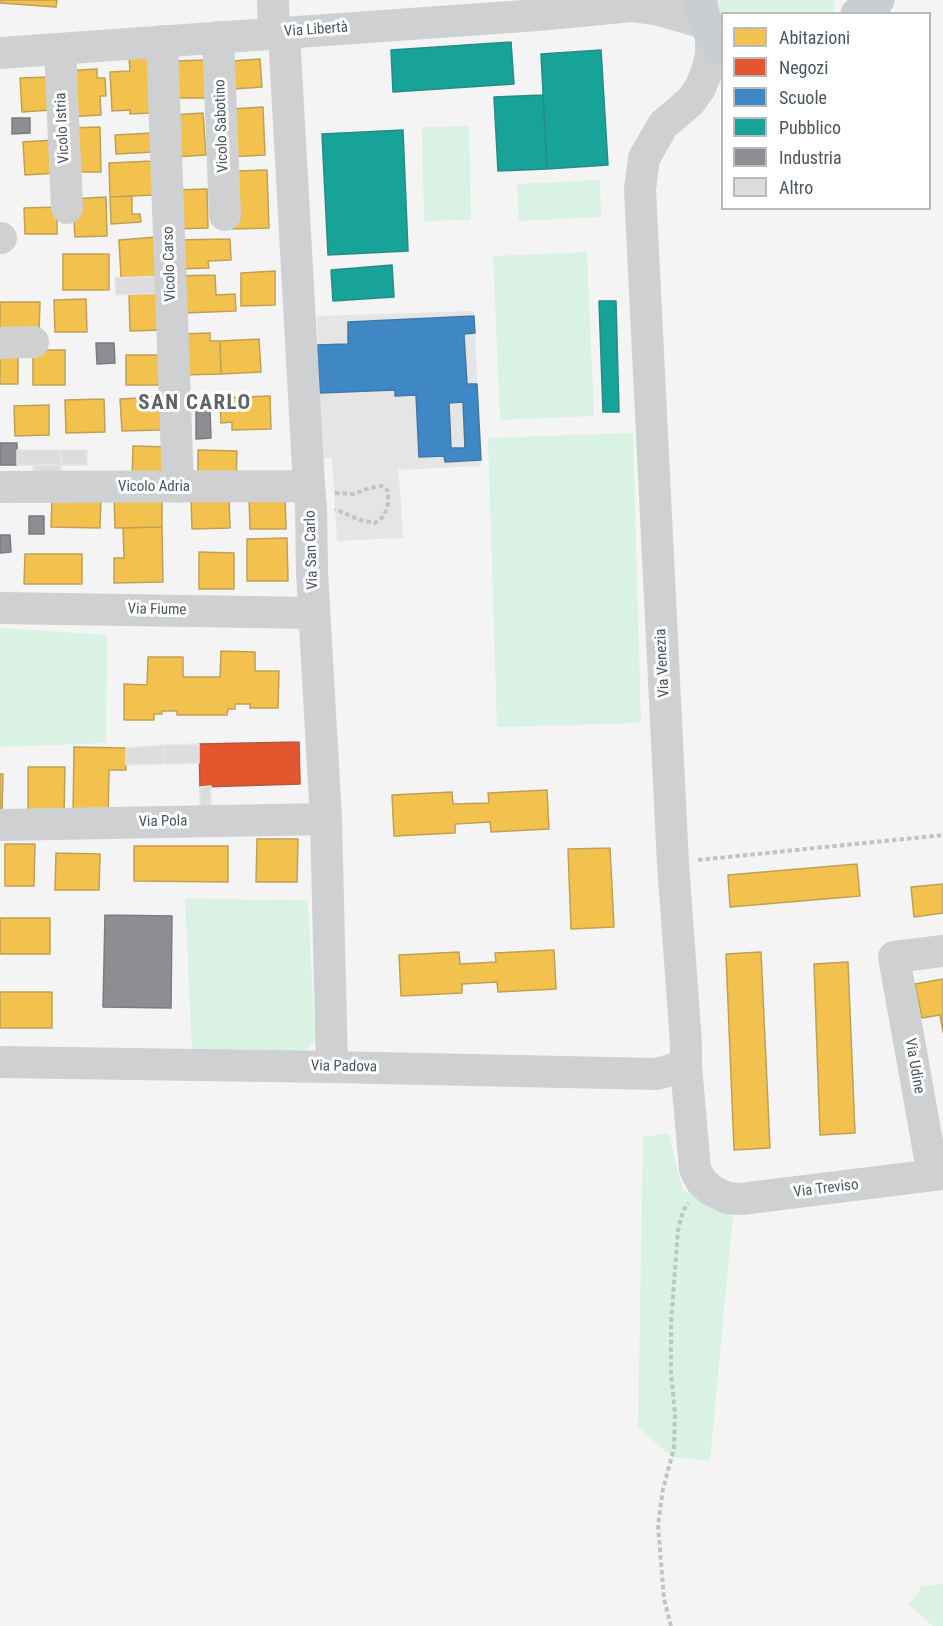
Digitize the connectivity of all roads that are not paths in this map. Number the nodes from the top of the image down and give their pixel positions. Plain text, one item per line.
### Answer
1 (273, 0) edge
2 (878, 0) edge
3 (638, 3) edge
4 (860, 12) edge
5 (710, 27) edge
6 (279, 33) junction
7 (218, 37) junction
8 (162, 41) junction
9 (60, 49) junction
10 (0, 53) edge
11 (721, 94) edge
12 (658, 135) junction
13 (67, 208) dead end
14 (225, 215) dead end
15 (33, 342) dead end
16 (0, 343) edge
17 (0, 487) edge
18 (178, 487) junction
19 (310, 496) junction
20 (0, 608) edge
21 (314, 613) junction
22 (326, 819) junction
23 (0, 825) edge
24 (943, 951) edge
25 (0, 1062) edge
26 (686, 1066) junction
27 (332, 1067) junction
28 (938, 1175) edge
29 (706, 1186) joint

1 - 6 street, Via San Carlo
2 - 4 main road
3 - 5 street, Via Libertà
3 - 6 street, Via Libertà
5 - 12 street, Via Venezia
6 - 7 street, Via Libertà
6 - 19 street, Via San Carlo
7 - 8 street, Via Libertà
7 - 14 street, Vicolo Sabotino
8 - 9 street, Via Libertà
8 - 18 street, Vicolo Carso
9 - 10 street, Via Libertà
9 - 13 street, Vicolo Istria
11 - 12 street, Via Venezia
12 - 26 street, Via Venezia
15 - 16 street
17 - 18 street, Vicolo Adria
18 - 19 street, Vicolo Adria
19 - 21 street, Via San Carlo
20 - 21 street, Via Fiume
21 - 22 street, Via San Carlo
22 - 23 street, Via Pola
22 - 27 street, Via San Carlo
24 - 28 street, Via Udine
25 - 27 street, Via Padova
26 - 27 street, Via Padova
26 - 29 street, Via Venezia
28 - 29 street, Via Treviso

